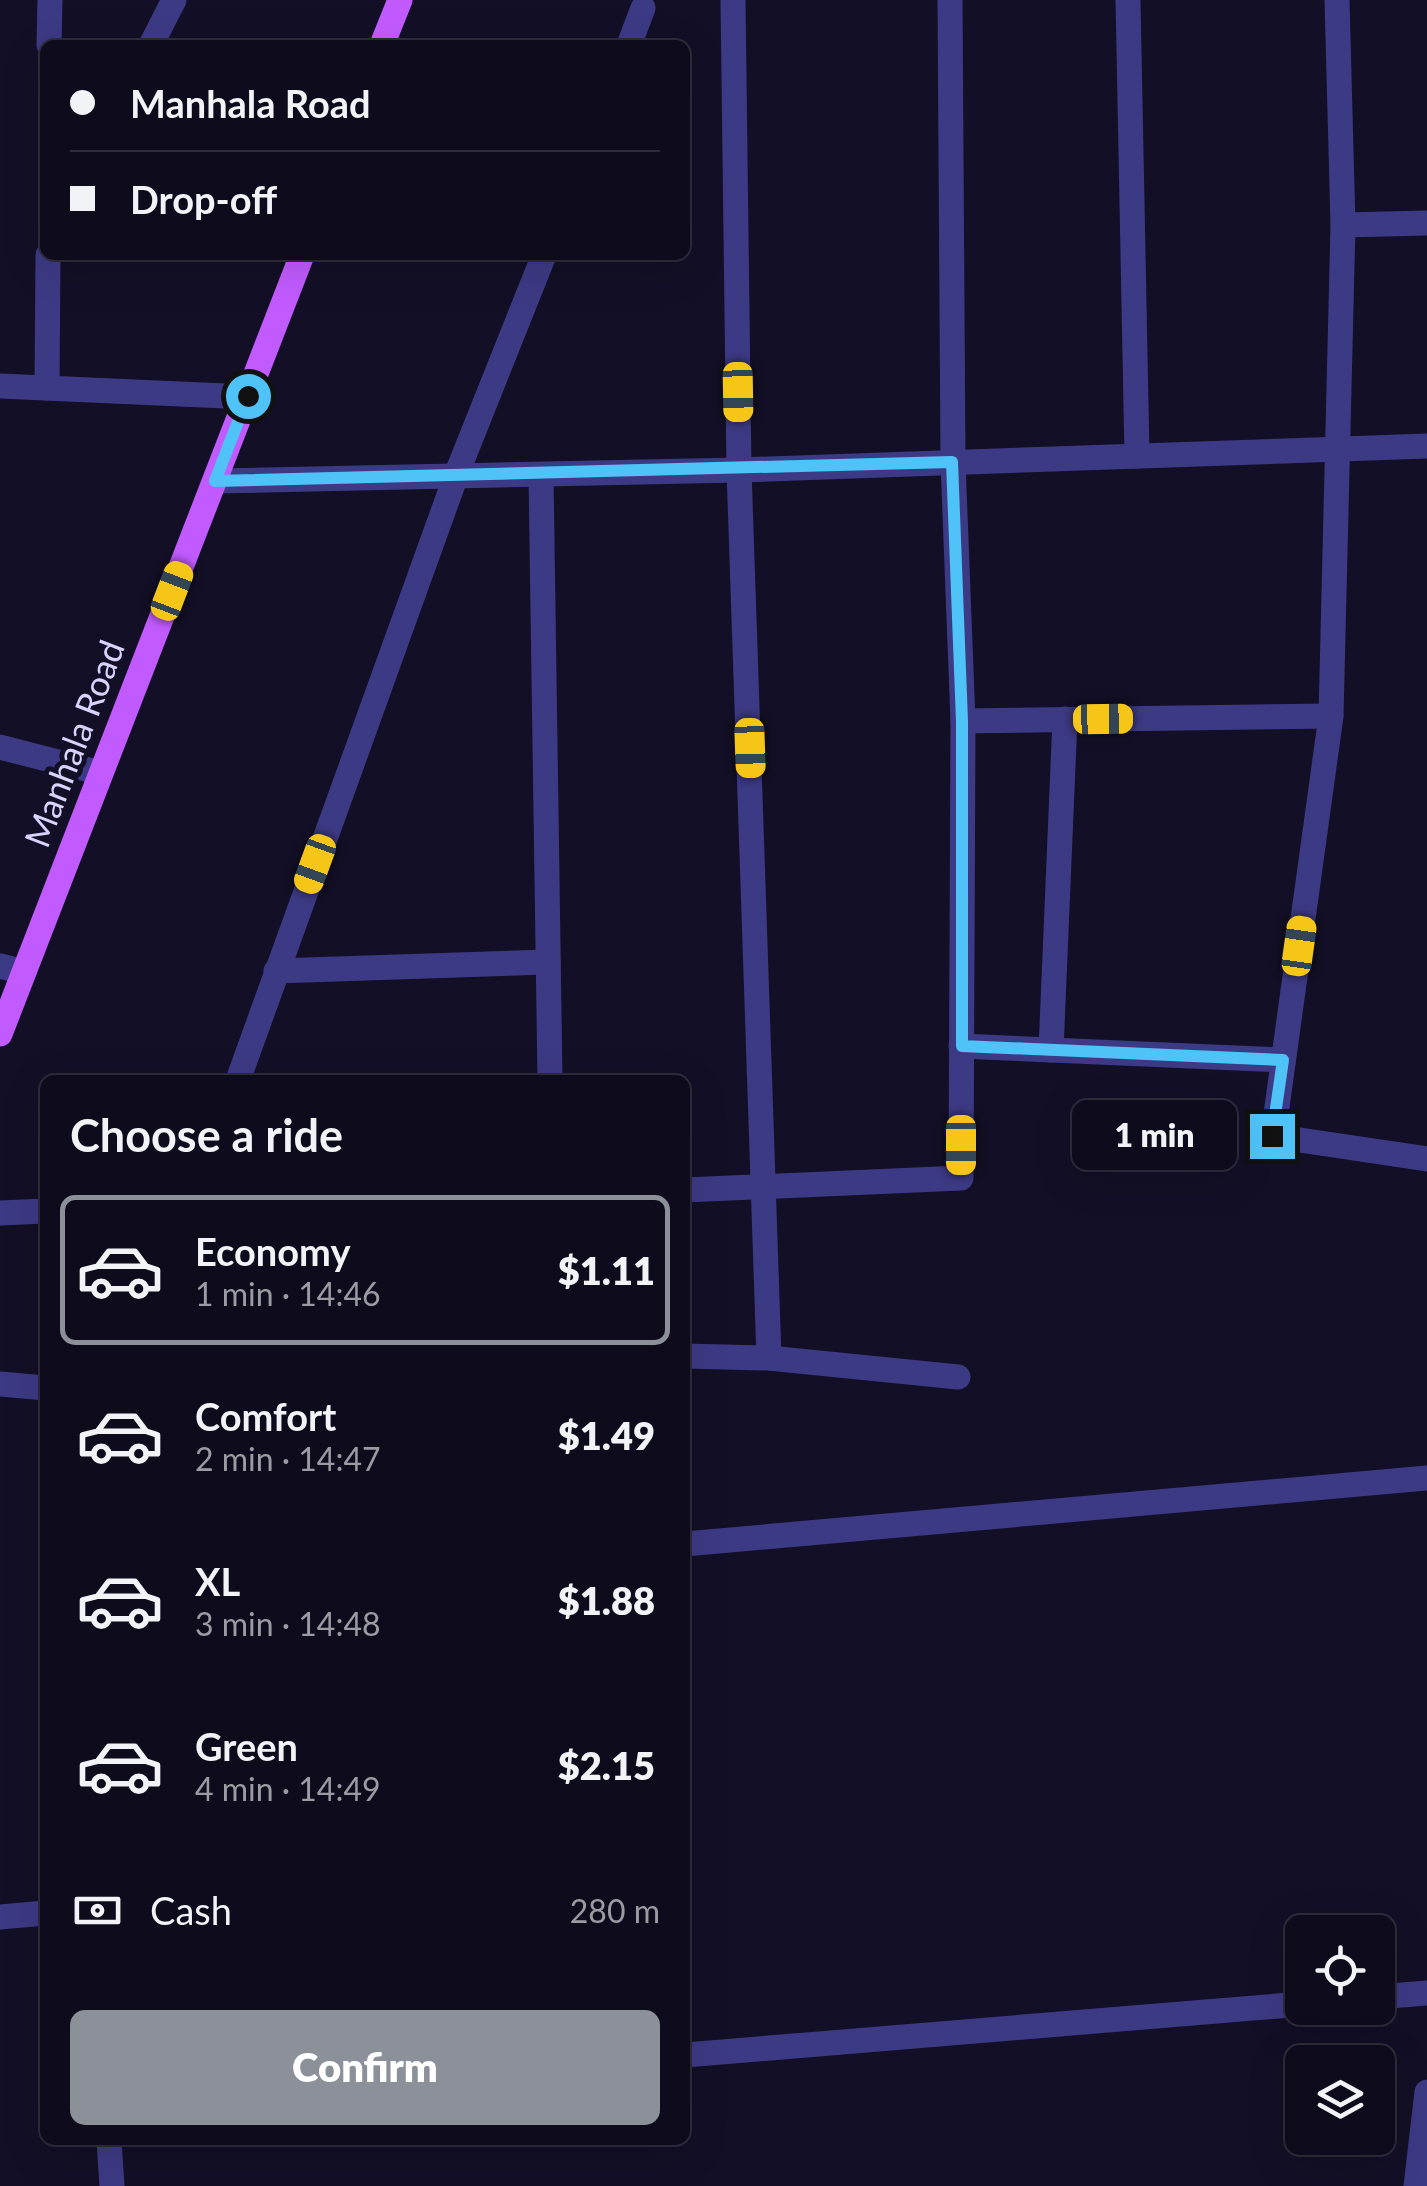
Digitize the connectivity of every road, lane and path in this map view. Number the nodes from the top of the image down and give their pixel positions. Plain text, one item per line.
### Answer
1 (50, 0) edge
2 (174, 0) edge
3 (400, 0) edge
4 (732, 0) edge
5 (950, 0) edge
6 (1128, 0) edge
7 (1337, 0) edge
8 (643, 8) dead end
9 (49, 40) edge
10 (154, 40) edge
11 (384, 40) edge
12 (630, 40) edge
13 (1427, 223) edge
14 (1343, 225) junction
15 (48, 260) edge
16 (300, 260) edge
17 (542, 260) edge
18 (0, 386) edge
19 (47, 388) junction
20 (248, 396) junction
21 (1427, 446) edge
22 (1340, 450) junction
23 (1136, 456) junction
24 (952, 462) junction
25 (739, 470) junction
26 (457, 474) junction
27 (542, 475) junction
28 (215, 481) junction
29 (1331, 716) junction
30 (1066, 720) junction
31 (962, 721) junction
32 (0, 747) edge
33 (102, 773) junction
34 (548, 962) junction
35 (12, 969) edge
36 (276, 971) junction
37 (0, 1034) edge
38 (962, 1046) junction
39 (1051, 1050) junction
40 (1283, 1060) junction
41 (240, 1075) edge
42 (550, 1075) edge
43 (1427, 1158) edge
44 (767, 1186) junction
45 (690, 1190) edge
46 (40, 1211) edge
47 (0, 1213) edge
48 (690, 1356) edge
49 (770, 1358) junction
50 (958, 1376) dead end
51 (0, 1384) edge
52 (40, 1388) edge
53 (1427, 1478) edge
54 (690, 1544) edge
55 (40, 1914) edge
56 (0, 1917) edge
57 (1427, 1993) edge
58 (1395, 1996) edge
59 (1285, 2005) edge
60 (690, 2055) edge
61 (1427, 2092) edge
62 (109, 2145) edge
63 (112, 2186) edge
64 (1416, 2186) edge

1 - 9 street
2 - 10 street
3 - 11 main road
4 - 25 street
5 - 24 street
6 - 23 street
7 - 14 street
8 - 12 street
13 - 14 street
14 - 22 street
15 - 19 street
16 - 20 main road, Manhala Road
17 - 26 street
18 - 19 street
19 - 20 street
20 - 28 main road, Manhala Road
21 - 22 street
22 - 23 street
22 - 29 street
23 - 24 street
24 - 25 street
24 - 31 street
25 - 27 street
25 - 44 street
26 - 27 street
26 - 28 street
26 - 36 street
27 - 34 street
28 - 33 main road, Manhala Road
29 - 30 street
29 - 40 street
30 - 31 street
30 - 39 street
31 - 38 street
32 - 33 street
33 - 35 main road, Manhala Road
34 - 36 street
34 - 42 street
35 - 37 main road, Manhala Road
36 - 41 street
38 - 39 street
38 - 44 street
39 - 40 street
40 - 43 street
44 - 45 street
44 - 49 street
46 - 47 street
48 - 49 street
49 - 50 street
51 - 52 street
53 - 54 street
55 - 56 street
57 - 58 street
59 - 60 street
61 - 64 street
62 - 63 street

